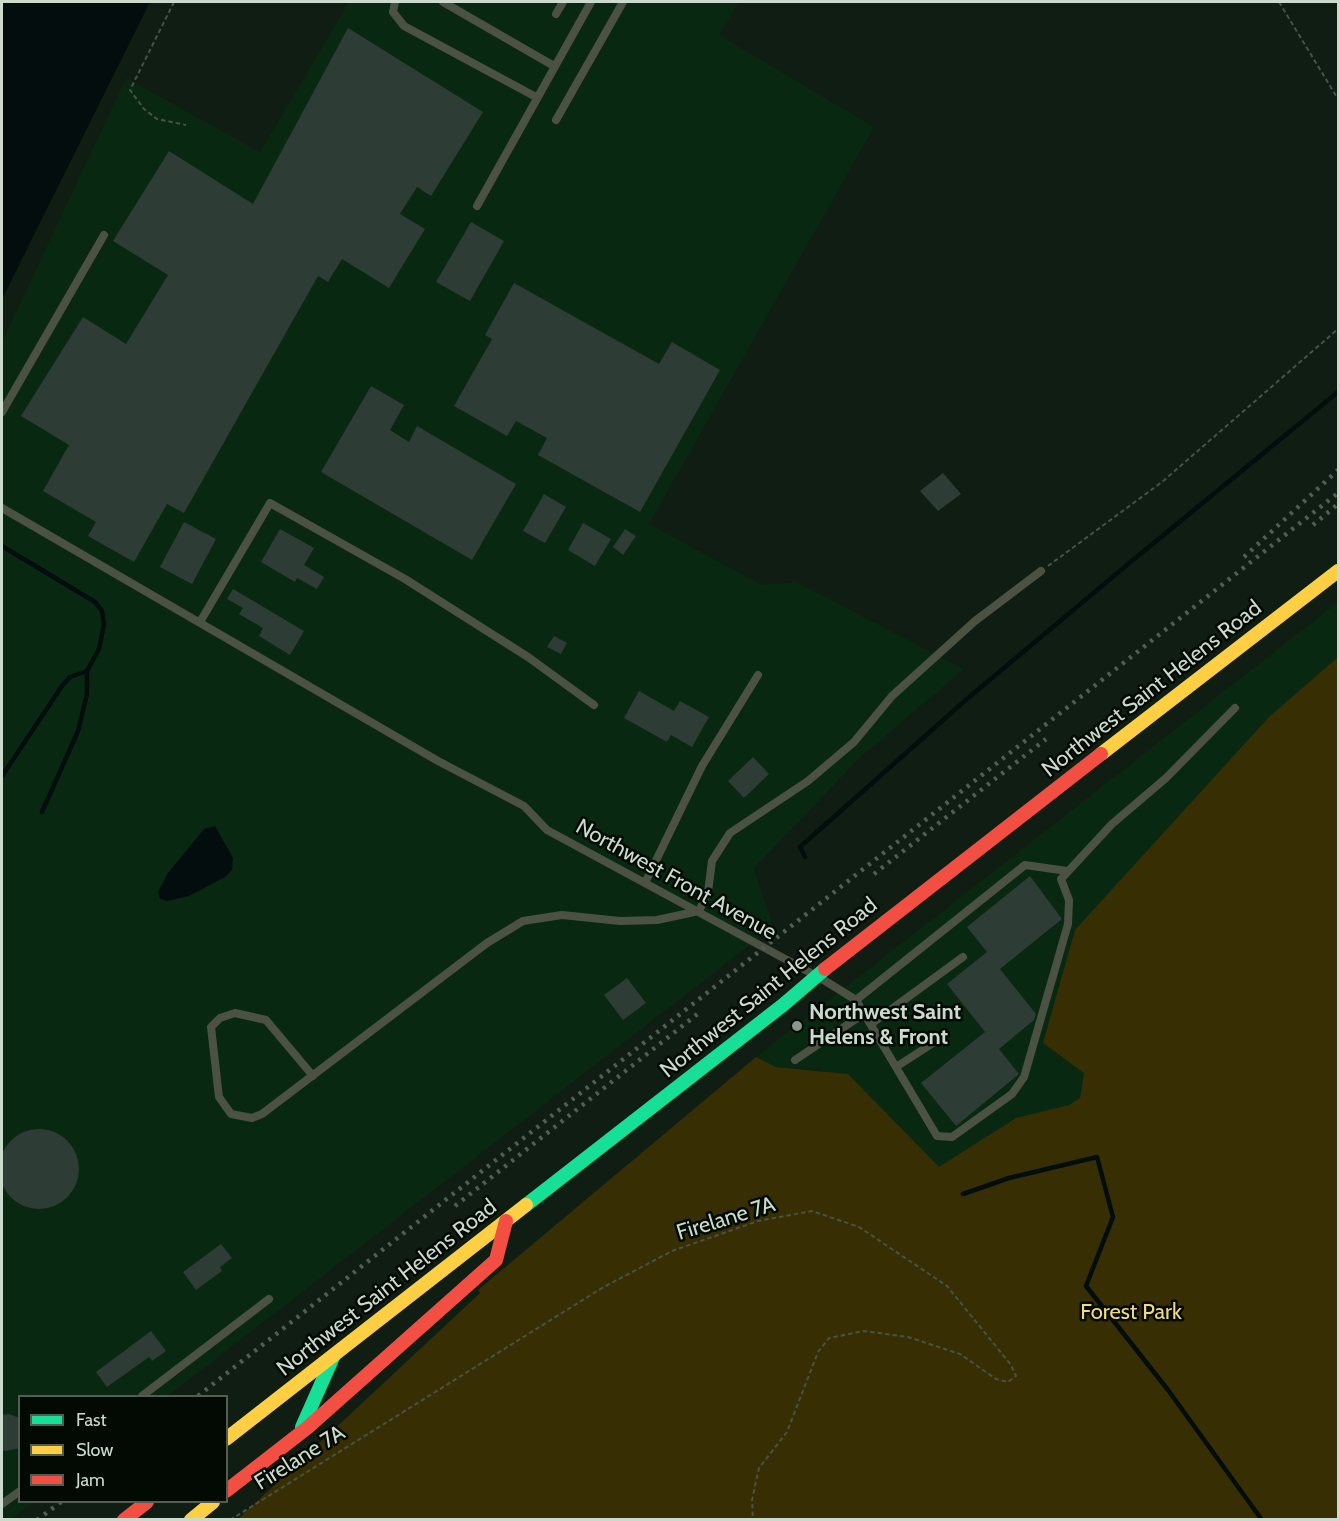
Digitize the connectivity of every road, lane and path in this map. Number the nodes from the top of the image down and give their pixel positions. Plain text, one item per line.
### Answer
1 (174, 2) edge
2 (395, 2) edge
3 (443, 2) edge
4 (563, 2) edge
5 (591, 2) edge
6 (623, 2) edge
7 (1279, 2) edge
8 (556, 14) dead end
9 (554, 66) junction
10 (536, 97) junction
11 (1338, 99) edge
12 (556, 120) dead end
13 (186, 125) dead end
14 (477, 206) dead end
15 (104, 235) dead end
16 (1338, 329) edge
17 (2, 412) edge
18 (2, 508) edge
19 (1338, 571) edge
20 (1041, 572) joint
21 (200, 622) junction
22 (758, 675) dead end
23 (594, 705) dead end
24 (1235, 708) dead end
25 (1067, 872) junction
26 (645, 883) junction
27 (699, 911) junction
28 (963, 957) dead end
29 (817, 976) junction
30 (856, 1000) junction
31 (865, 1013) junction
32 (871, 1024) junction
33 (945, 1036) dead end
34 (795, 1060) dead end
35 (896, 1067) junction
36 (313, 1076) junction
37 (506, 1221) junction
38 (269, 1299) dead end
39 (334, 1355) junction
40 (143, 1395) edge
41 (299, 1434) junction
42 (228, 1437) edge
43 (228, 1489) edge
44 (18, 1492) edge
45 (146, 1503) edge
46 (212, 1503) edge
47 (2, 1504) edge
48 (124, 1520) edge
49 (190, 1520) edge
50 (230, 1520) edge
51 (753, 1520) edge

1 - 13 path
2 - 10 lane
3 - 9 lane
4 - 8 lane
5 - 9 lane
6 - 12 lane
7 - 11 path
9 - 10 lane
10 - 14 lane
15 - 17 lane
16 - 20 path
18 - 21 lane, Northwest Front Avenue
19 - 29 main road, Northwest Saint Helens Road
20 - 27 lane
21 - 23 lane
21 - 26 lane, Northwest Front Avenue
22 - 26 lane
24 - 25 lane
25 - 30 lane
25 - 35 lane
26 - 27 lane, Northwest Front Avenue
27 - 29 lane, Northwest Front Avenue
27 - 36 lane
28 - 32 lane
29 - 30 lane, Northwest Front Avenue
29 - 37 main road, Northwest Saint Helens Road
30 - 31 lane
31 - 32 lane
31 - 34 lane
32 - 35 lane
33 - 35 lane
36 - 36 lane
37 - 39 main road, Northwest Saint Helens Road
37 - 41 main road
38 - 40 lane
39 - 41 main road
39 - 42 main road, Northwest Saint Helens Road
41 - 43 main road
44 - 47 lane
45 - 48 main road
46 - 49 main road
50 - 51 path, Firelane 7A

